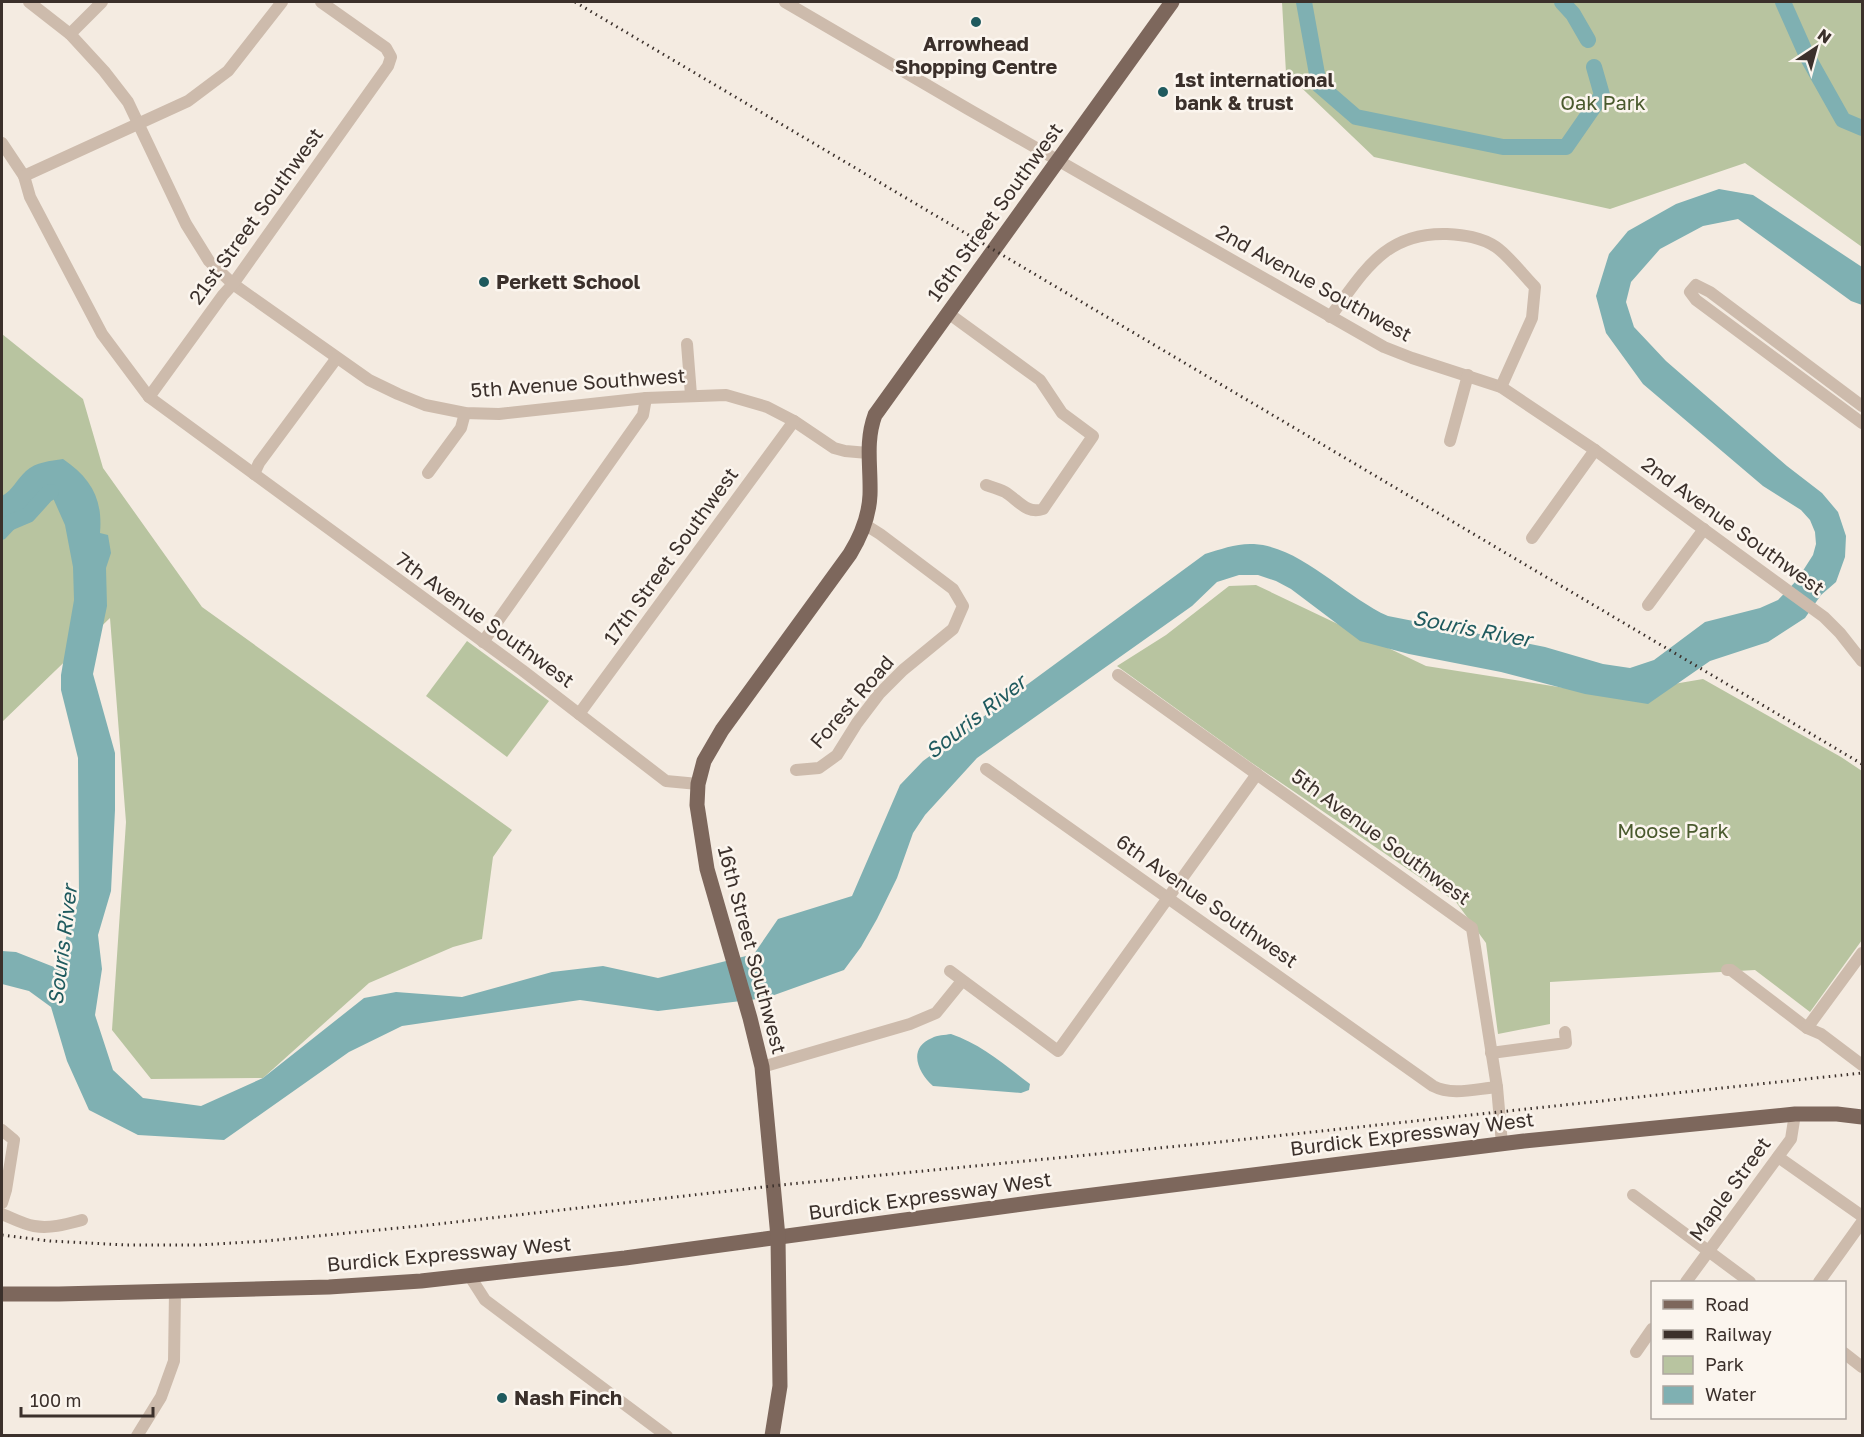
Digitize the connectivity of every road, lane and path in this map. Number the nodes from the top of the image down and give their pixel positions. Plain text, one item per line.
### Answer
1 (29, 2) edge
2 (102, 2) edge
3 (282, 2) edge
4 (321, 2) edge
5 (785, 2) edge
6 (1172, 2) edge
7 (70, 34) junction
8 (138, 123) junction
9 (2, 143) edge
10 (1059, 161) junction
11 (24, 176) junction
12 (233, 284) junction
13 (948, 313) junction
14 (1330, 317) junction
15 (687, 344) dead end
16 (336, 358) junction
17 (1468, 375) junction
18 (1501, 387) junction
19 (691, 395) junction
20 (149, 397) junction
21 (646, 398) junction
22 (1863, 406) edge
23 (465, 413) junction
24 (794, 422) junction
25 (1863, 423) edge
26 (1450, 441) dead end
27 (1596, 450) junction
28 (868, 453) junction
29 (428, 473) dead end
30 (254, 474) junction
31 (986, 485) dead end
32 (864, 524) junction
33 (1704, 529) junction
34 (1532, 538) dead end
35 (1648, 605) dead end
36 (483, 642) junction
37 (1862, 659) edge
38 (1118, 675) dead end
39 (579, 714) junction
40 (986, 769) dead end
41 (796, 770) dead end
42 (1257, 774) junction
43 (698, 784) junction
44 (1169, 898) junction
45 (1863, 953) edge
46 (1727, 970) dead end
47 (950, 971) dead end
48 (962, 981) junction
49 (1807, 1028) junction
50 (1565, 1032) dead end
51 (1491, 1053) junction
52 (1863, 1065) edge
53 (762, 1067) junction
54 (1863, 1073) edge
55 (1497, 1087) junction
56 (1795, 1114) junction
57 (1863, 1117) edge
58 (2, 1131) edge
59 (1502, 1144) junction
60 (1778, 1157) junction
61 (1633, 1195) dead end
62 (2, 1203) edge
63 (2, 1214) edge
64 (1863, 1216) edge
65 (82, 1220) dead end
66 (1863, 1222) edge
67 (778, 1237) junction
68 (1709, 1251) junction
69 (469, 1275) junction
70 (1687, 1281) edge
71 (1749, 1281) edge
72 (1820, 1281) edge
73 (175, 1291) junction
74 (2, 1294) edge
75 (1651, 1332) edge
76 (1636, 1352) dead end
77 (1846, 1354) edge
78 (1863, 1367) edge
79 (137, 1436) edge
80 (667, 1436) edge
81 (772, 1436) edge

1 - 7 street, 5th Avenue Southwest
2 - 7 street
3 - 8 street
4 - 12 street, 21st Street Southwest
5 - 10 street, 2nd Avenue Southwest
6 - 10 main road, 16th Street Southwest
7 - 8 street, 5th Avenue Southwest
8 - 11 street
8 - 12 street, 5th Avenue Southwest
9 - 11 street, 7th Avenue Southwest
10 - 13 main road, 16th Street Southwest
10 - 14 street, 2nd Avenue Southwest
11 - 20 street, 7th Avenue Southwest
12 - 16 street, 5th Avenue Southwest
12 - 20 street, 21st Street Southwest
13 - 28 main road, 16th Street Southwest
13 - 31 street
14 - 17 street, 2nd Avenue Southwest
14 - 18 street
15 - 19 street
16 - 23 street, 5th Avenue Southwest
16 - 30 street
17 - 18 street, 2nd Avenue Southwest
17 - 26 street
18 - 27 street, 2nd Avenue Southwest
19 - 21 street, 5th Avenue Southwest
19 - 24 street, 5th Avenue Southwest
20 - 30 street, 7th Avenue Southwest
21 - 23 street, 5th Avenue Southwest
21 - 36 street
22 - 25 street
23 - 29 street
24 - 28 street, 5th Avenue Southwest
24 - 39 street, 17th Street Southwest
27 - 33 street, 2nd Avenue Southwest
27 - 34 street
28 - 32 main road
30 - 36 street, 7th Avenue Southwest
32 - 41 street, Forest Road
32 - 43 main road, 16th Street Southwest
33 - 35 street
33 - 37 street, 2nd Avenue Southwest
36 - 39 street, 7th Avenue Southwest
38 - 42 street, 5th Avenue Southwest
39 - 43 street, 7th Avenue Southwest
40 - 44 street, 6th Avenue Southwest
42 - 44 street
42 - 51 street, 5th Avenue Southwest
43 - 53 main road, 16th Street Southwest
44 - 48 street
44 - 55 street, 6th Avenue Southwest
45 - 49 street
46 - 49 street
47 - 48 street
48 - 53 street
49 - 52 street
49 - 54 street
50 - 51 street
51 - 55 street, 5th Avenue Southwest
53 - 67 main road, 16th Street Southwest
55 - 59 street, 5th Avenue Southwest
56 - 57 main road, Burdick Expressway West
56 - 59 main road, Burdick Expressway West
56 - 60 street, Maple Street
58 - 62 street
59 - 67 main road, Burdick Expressway West
60 - 64 street
60 - 68 street, Maple Street
61 - 68 street
63 - 65 street
66 - 72 street
67 - 69 main road, Burdick Expressway West
67 - 81 main road, 16th Street Southwest
68 - 70 street, Maple Street
68 - 71 street
69 - 73 main road, Burdick Expressway West
69 - 80 street
73 - 74 main road, Burdick Expressway West
73 - 79 street
75 - 76 street
77 - 78 street

